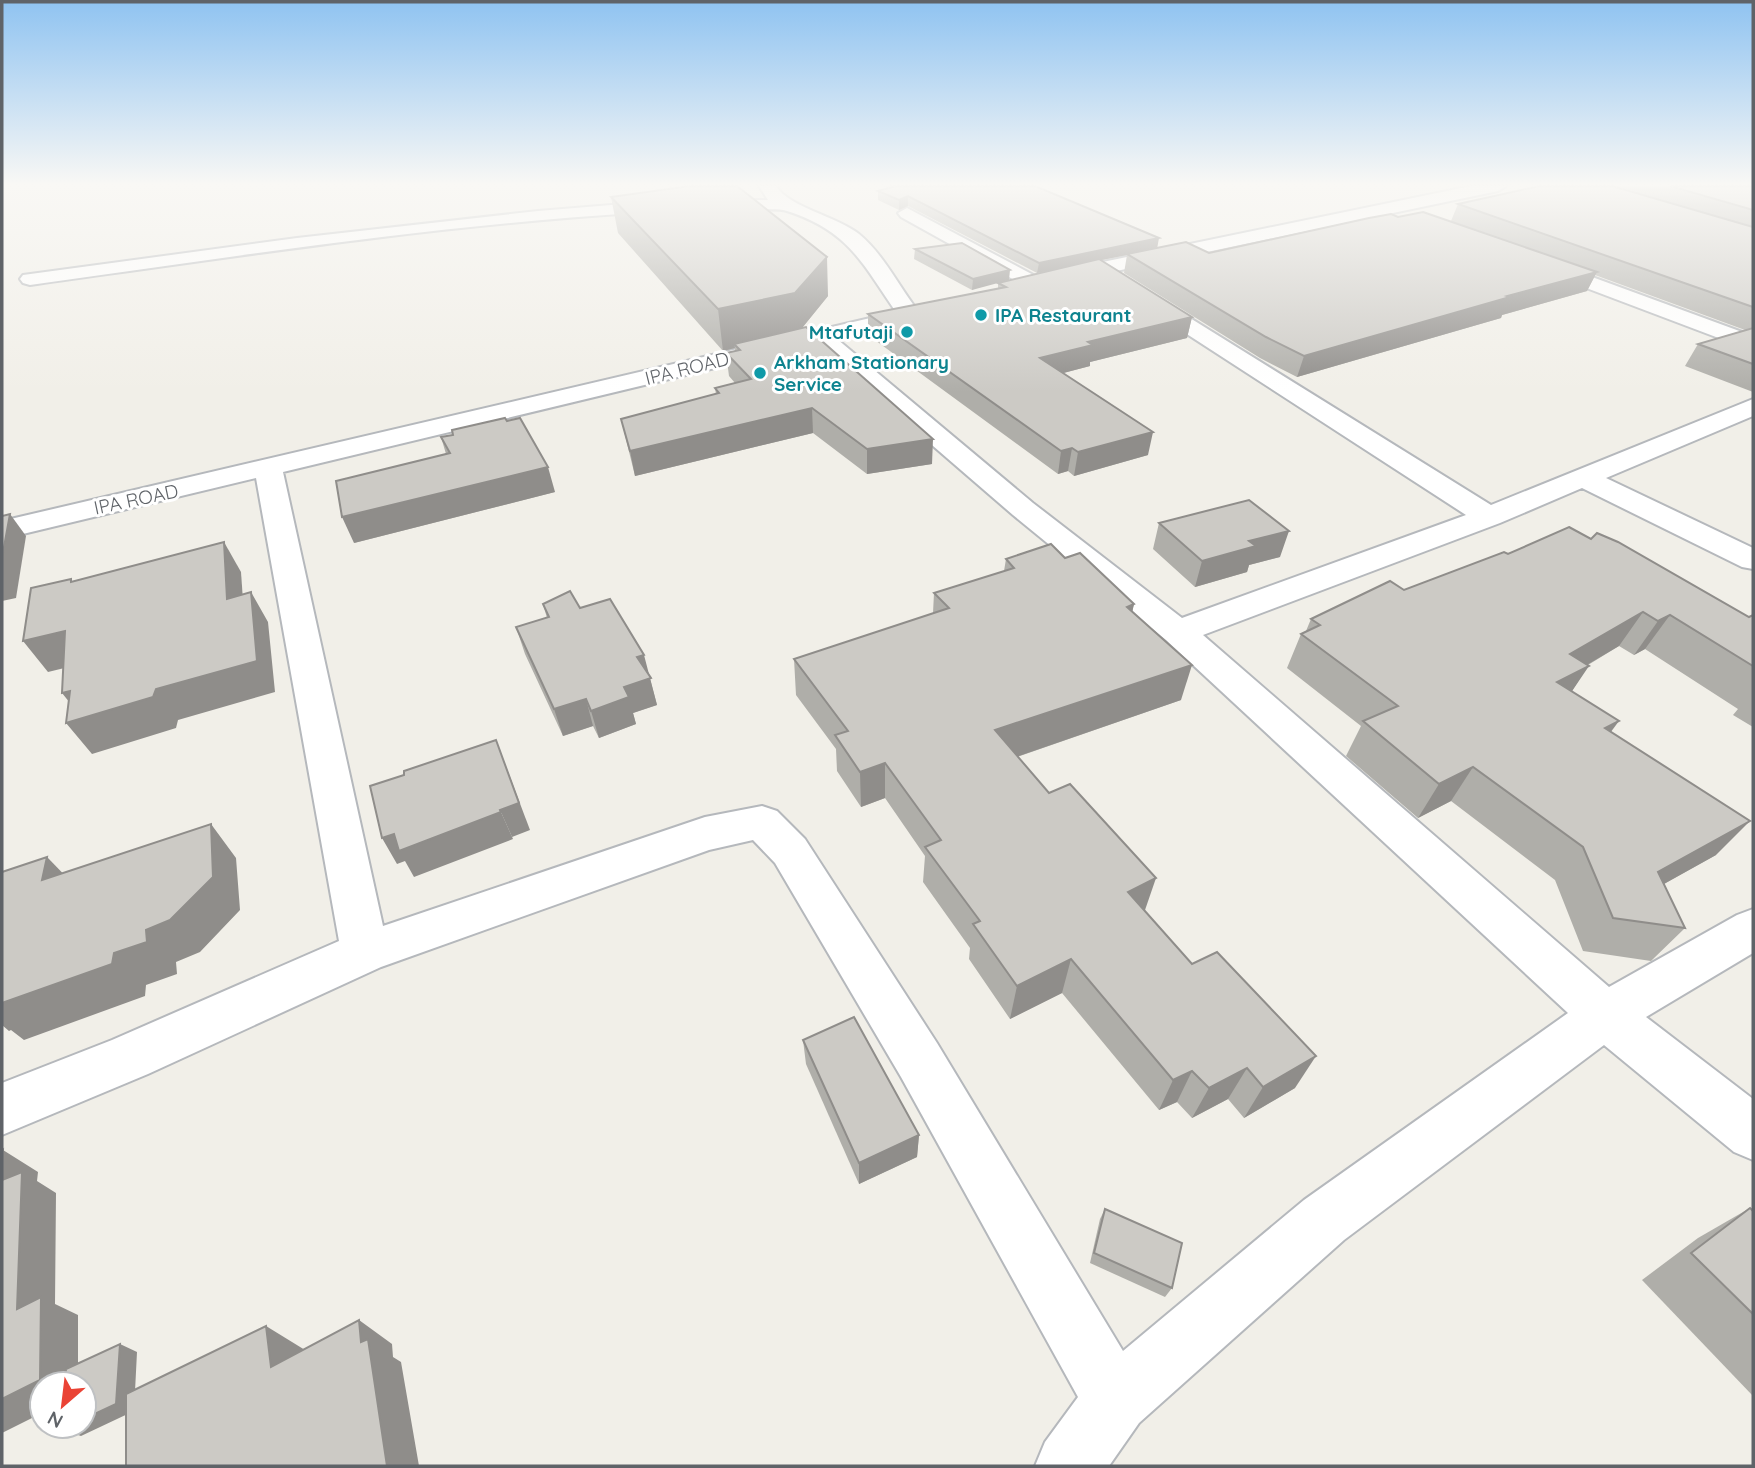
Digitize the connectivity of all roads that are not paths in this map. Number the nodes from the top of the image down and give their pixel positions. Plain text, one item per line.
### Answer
1 (208, 255) edge
2 (867, 255) edge
3 (982, 255) edge
4 (1169, 255) edge
5 (1523, 258) edge
6 (1099, 269) junction
7 (30, 279) dead end
8 (1034, 283) junction
9 (997, 293) edge
10 (947, 306) edge
11 (910, 316) junction
12 (819, 336) junction
13 (1753, 344) edge
14 (1753, 407) edge
15 (268, 468) junction
16 (1585, 479) junction
17 (1489, 517) junction
18 (2, 530) edge
19 (1753, 560) edge
20 (1178, 632) junction
21 (1753, 929) edge
22 (365, 952) junction
23 (1605, 1015) junction
24 (2, 1109) edge
25 (1753, 1132) edge
26 (1116, 1400) junction
27 (1069, 1466) edge

1 - 7 street
2 - 11 street
3 - 8 street
4 - 6 street
5 - 13 street
6 - 8 street
6 - 17 street
8 - 9 street
10 - 11 street, IPA ROAD
11 - 12 street, IPA ROAD
12 - 15 street, IPA ROAD
12 - 20 street
14 - 16 street
15 - 18 street, IPA ROAD
15 - 22 street
16 - 17 street
16 - 19 street
17 - 20 street
20 - 23 street
21 - 23 street
22 - 24 street
22 - 26 street
23 - 25 street
23 - 26 street
26 - 27 street

